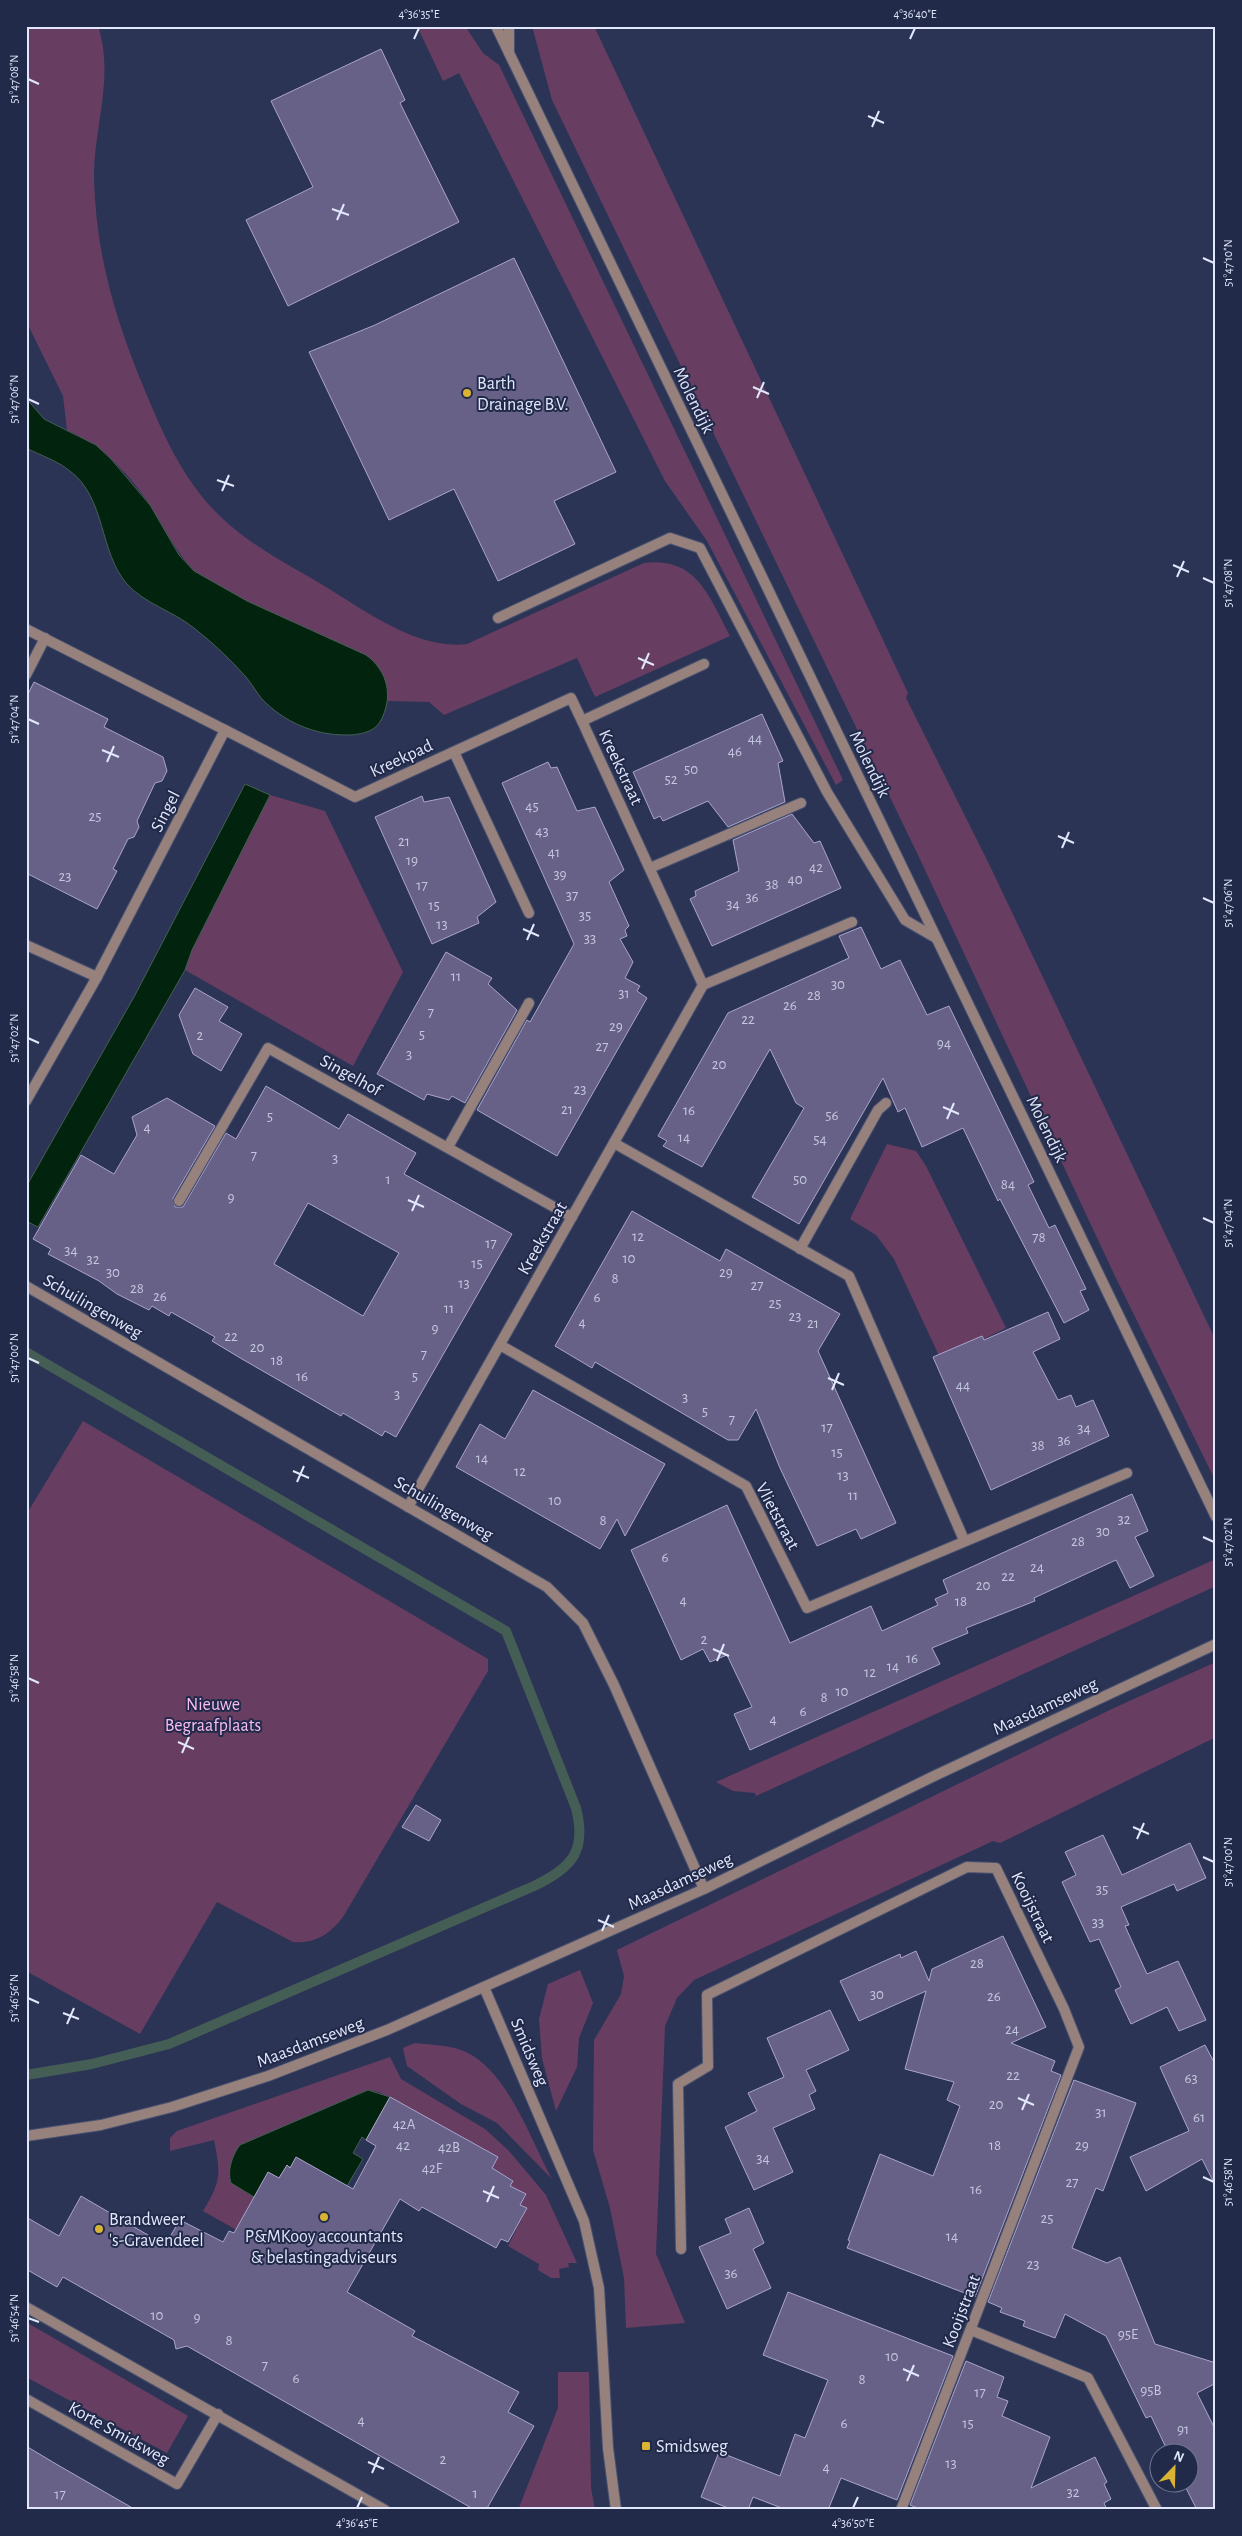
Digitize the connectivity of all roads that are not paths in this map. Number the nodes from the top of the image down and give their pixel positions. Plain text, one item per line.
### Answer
1 (496, 26) edge
2 (509, 26) edge
3 (509, 53) junction
4 (498, 618) dead end
5 (26, 629) edge
6 (45, 638) junction
7 (704, 664) dead end
8 (26, 675) edge
9 (582, 720) junction
10 (225, 730) junction
11 (454, 752) junction
12 (801, 803) dead end
13 (650, 868) junction
14 (528, 913) dead end
15 (852, 922) dead end
16 (936, 938) junction
17 (26, 945) edge
18 (97, 977) junction
19 (703, 985) junction
20 (529, 1003) dead end
21 (26, 1101) edge
22 (886, 1104) dead end
23 (614, 1143) junction
24 (448, 1147) junction
25 (178, 1202) dead end
26 (572, 1217) junction
27 (800, 1249) junction
28 (26, 1286) edge
29 (500, 1345) junction
30 (1127, 1473) dead end
31 (408, 1507) junction
32 (1216, 1517) edge
33 (964, 1540) junction
34 (1216, 1644) edge
35 (704, 1890) junction
36 (484, 1987) junction
37 (26, 2136) edge
38 (681, 2250) dead end
39 (26, 2307) edge
40 (971, 2330) junction
41 (26, 2399) edge
42 (218, 2414) junction
43 (385, 2510) edge
44 (616, 2510) edge
45 (901, 2510) edge
46 (1157, 2510) edge

1 - 3 street, Molendijk
2 - 3 street
3 - 16 street, Molendijk
4 - 16 street
5 - 6 street
6 - 8 street
6 - 10 street
7 - 9 street, Kreekstraat
9 - 11 street, Kreekpad
9 - 13 street, Kreekstraat
10 - 11 street, Kreekpad
10 - 18 street, Singel
11 - 14 street
12 - 13 street
13 - 19 street, Kreekstraat
15 - 19 street
16 - 32 street, Molendijk
17 - 18 street
18 - 21 street, Singel
19 - 23 street, Kreekstraat
20 - 24 street
22 - 27 street
23 - 26 street, Kreekstraat
23 - 27 street
24 - 25 street, Singelhof
24 - 26 street, Singelhof
26 - 29 street, Kreekstraat
27 - 33 street
28 - 31 street, Schuilingenweg
29 - 31 street, Kreekstraat
29 - 33 street, Vlietstraat
30 - 33 street, Vlietstraat
31 - 35 street, Schuilingenweg
34 - 35 street, Maasdamseweg
35 - 36 street, Maasdamseweg
36 - 37 street, Maasdamseweg
36 - 44 street, Smidsweg
38 - 40 street, Kooijstraat
39 - 42 street
40 - 45 street, Kooijstraat
40 - 46 street
41 - 42 street, Korte Smidsweg
42 - 43 street

